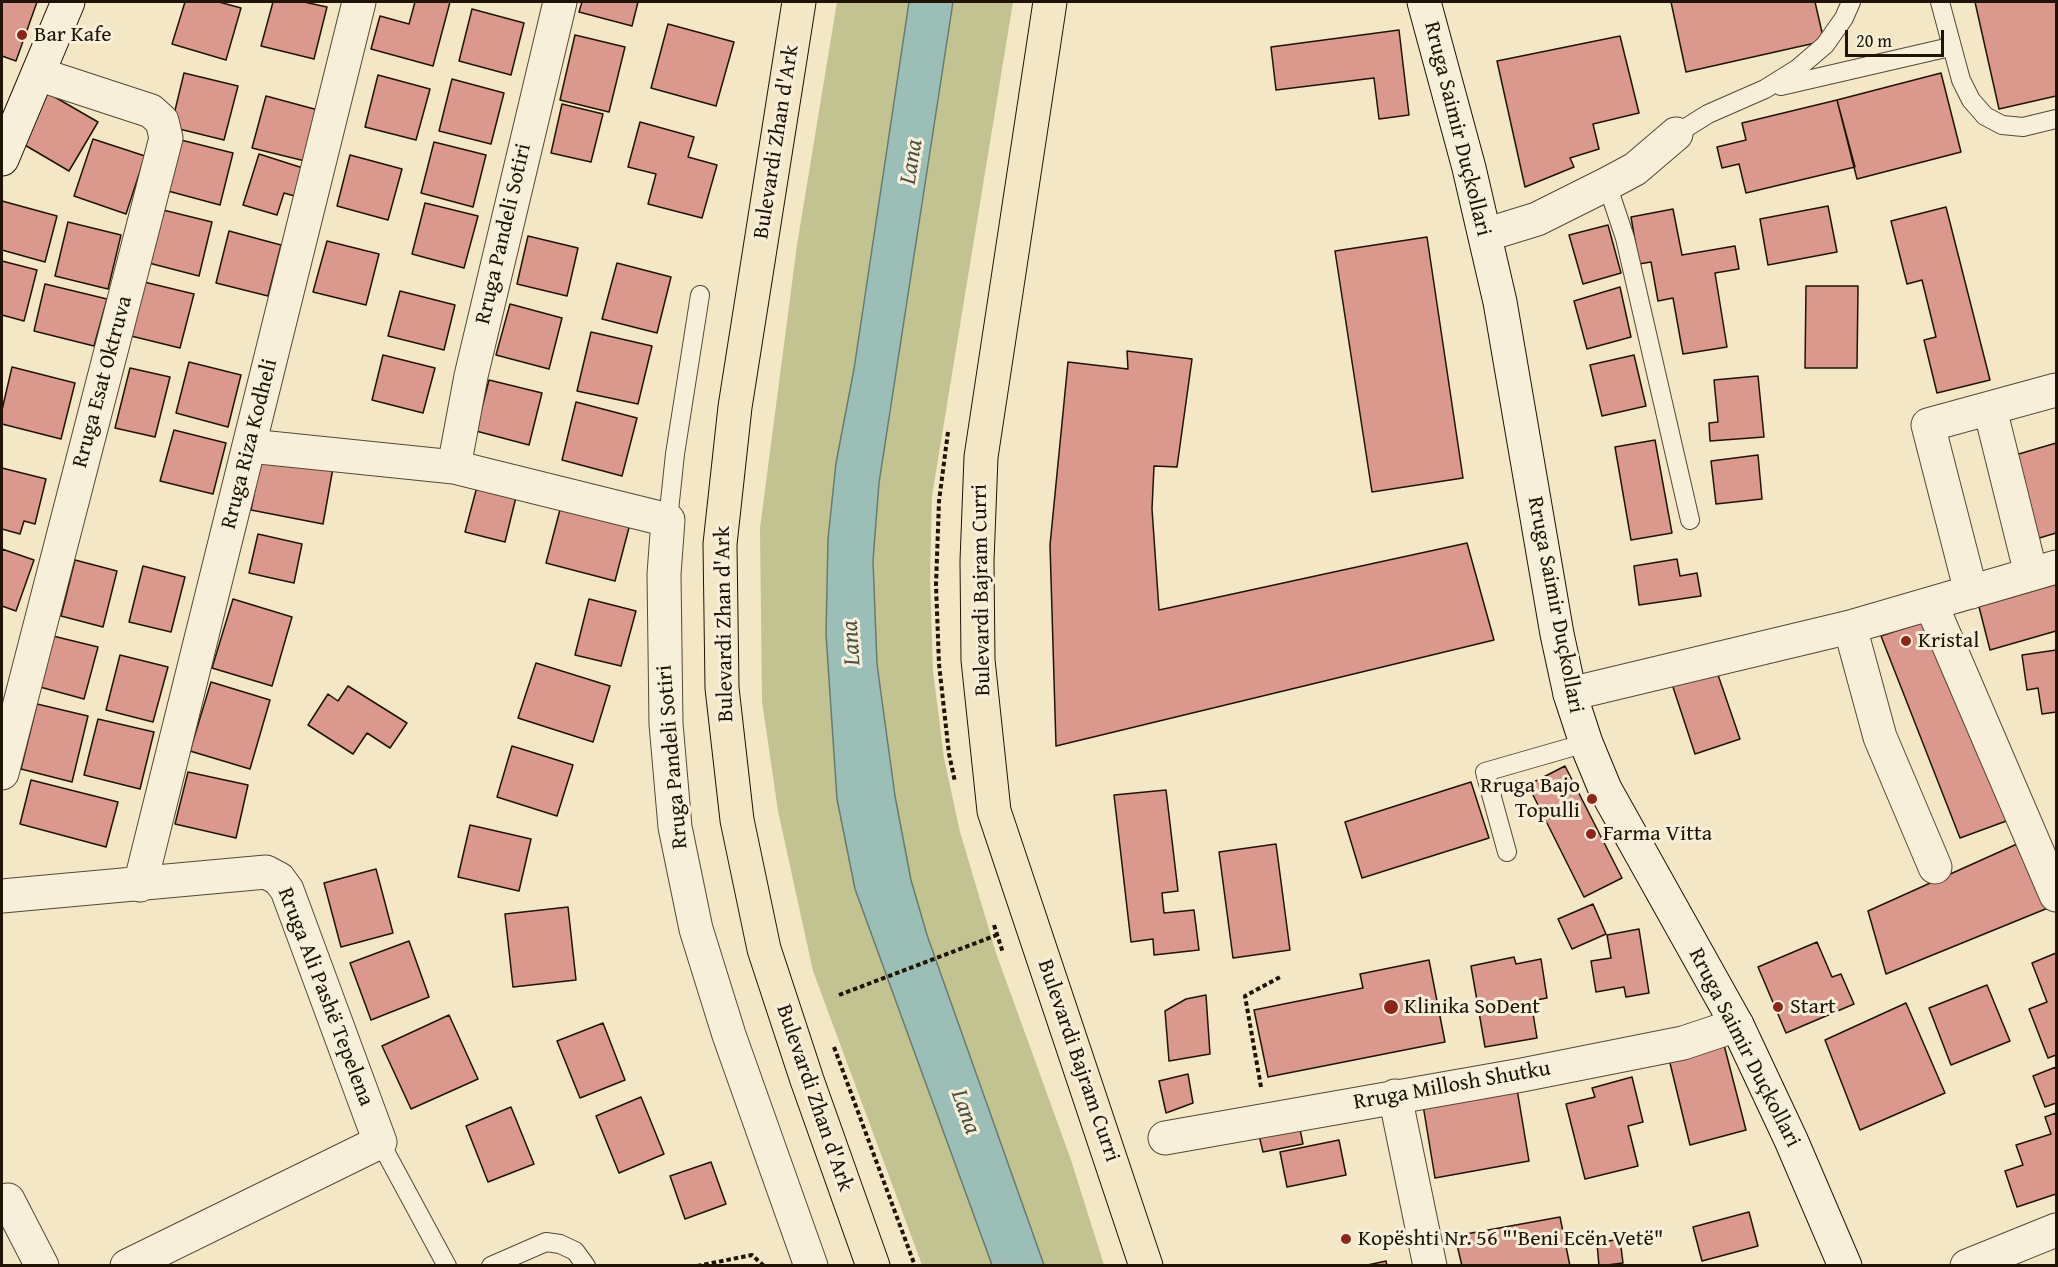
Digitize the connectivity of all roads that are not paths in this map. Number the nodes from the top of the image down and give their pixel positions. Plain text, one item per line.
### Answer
1 (68, 2) edge
2 (359, 2) edge
3 (560, 2) edge
4 (799, 2) edge
5 (1050, 2) edge
6 (1424, 2) edge
7 (1940, 2) edge
8 (1845, 7) edge
9 (1950, 47) junction
10 (38, 74) junction
11 (1764, 89) junction
12 (2056, 119) edge
13 (1676, 134) joint
14 (2, 159) edge
15 (1607, 184) junction
16 (1485, 235) junction
17 (700, 295) dead end
18 (2056, 390) edge
19 (1990, 409) junction
20 (250, 446) junction
21 (454, 467) junction
22 (668, 520) junction
23 (1690, 520) dead end
24 (2044, 570) edge
25 (1971, 592) junction
26 (1931, 604) junction
27 (1850, 627) junction
28 (1570, 694) junction
29 (1586, 743) junction
30 (2, 773) edge
31 (1507, 852) dead end
32 (1935, 867) dead end
33 (140, 885) junction
34 (2056, 895) edge
35 (2, 896) edge
36 (1737, 1025) junction
37 (1395, 1096) junction
38 (1165, 1138) dead end
39 (380, 1142) junction
40 (4, 1197) edge
41 (2056, 1230) edge
42 (42, 1266) edge
43 (127, 1266) edge
44 (447, 1266) edge
45 (491, 1266) edge
46 (586, 1266) edge
47 (811, 1266) edge
48 (873, 1266) edge
49 (1146, 1266) edge
50 (1430, 1266) edge
51 (1845, 1266) edge
52 (1967, 1266) edge

1 - 10 street
2 - 20 street, Rruga Riza Kodheli
3 - 21 street, Rruga Pandeli Sotiri
4 - 48 main road, Bulevardi Zhan d'Ark
5 - 49 main road, Bulevardi Bajram Curri
6 - 16 street, Rruga Saimir Duçkollari
7 - 9 lane
8 - 11 lane
9 - 11 lane
9 - 12 lane
10 - 14 street
10 - 30 street, Rruga Esat Oktruva
11 - 13 lane
13 - 15 street
15 - 16 street
15 - 23 lane
16 - 28 street, Rruga Saimir Duçkollari
17 - 22 lane
18 - 19 street
19 - 24 street
19 - 25 street
20 - 21 street
20 - 33 street, Rruga Riza Kodheli
21 - 22 street
22 - 47 street, Rruga Pandeli Sotiri
24 - 25 street
25 - 26 street
26 - 27 street
26 - 34 street
27 - 28 street
27 - 32 street
28 - 29 street, Rruga Saimir Duçkollari
29 - 31 lane
29 - 36 street, Rruga Saimir Duçkollari
33 - 35 street, Rruga Ali Pashë Tepelena
33 - 39 street, Rruga Ali Pashë Tepelena
36 - 37 street, Rruga Millosh Shutku
36 - 51 street, Rruga Saimir Duçkollari
37 - 38 street, Rruga Millosh Shutku
37 - 50 street
39 - 43 street
39 - 44 lane, Rruga Ali Pashë Tepelena
40 - 42 street
41 - 52 street
45 - 46 lane

